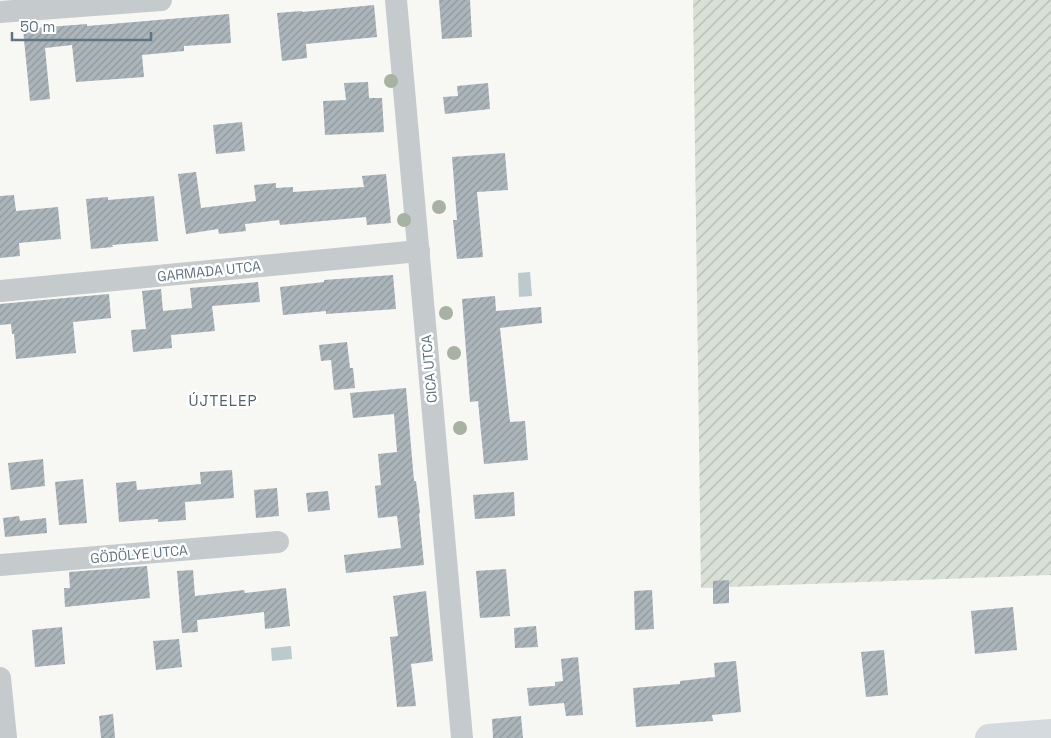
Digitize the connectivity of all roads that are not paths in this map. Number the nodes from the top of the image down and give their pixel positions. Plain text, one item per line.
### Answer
1 (161, 0) edge
2 (396, 0) edge
3 (0, 12) edge
4 (418, 251) junction
5 (0, 291) edge
6 (278, 542) dead end
7 (0, 565) edge
8 (0, 678) edge
9 (1051, 733) edge
10 (6, 738) edge
11 (462, 738) edge
12 (989, 738) edge

1 - 3 street
2 - 4 street, CICA UTCA
4 - 5 street, GARMADA UTCA
4 - 11 street, CICA UTCA
6 - 7 street, GÖDÖLYE UTCA
8 - 10 street
9 - 12 street

